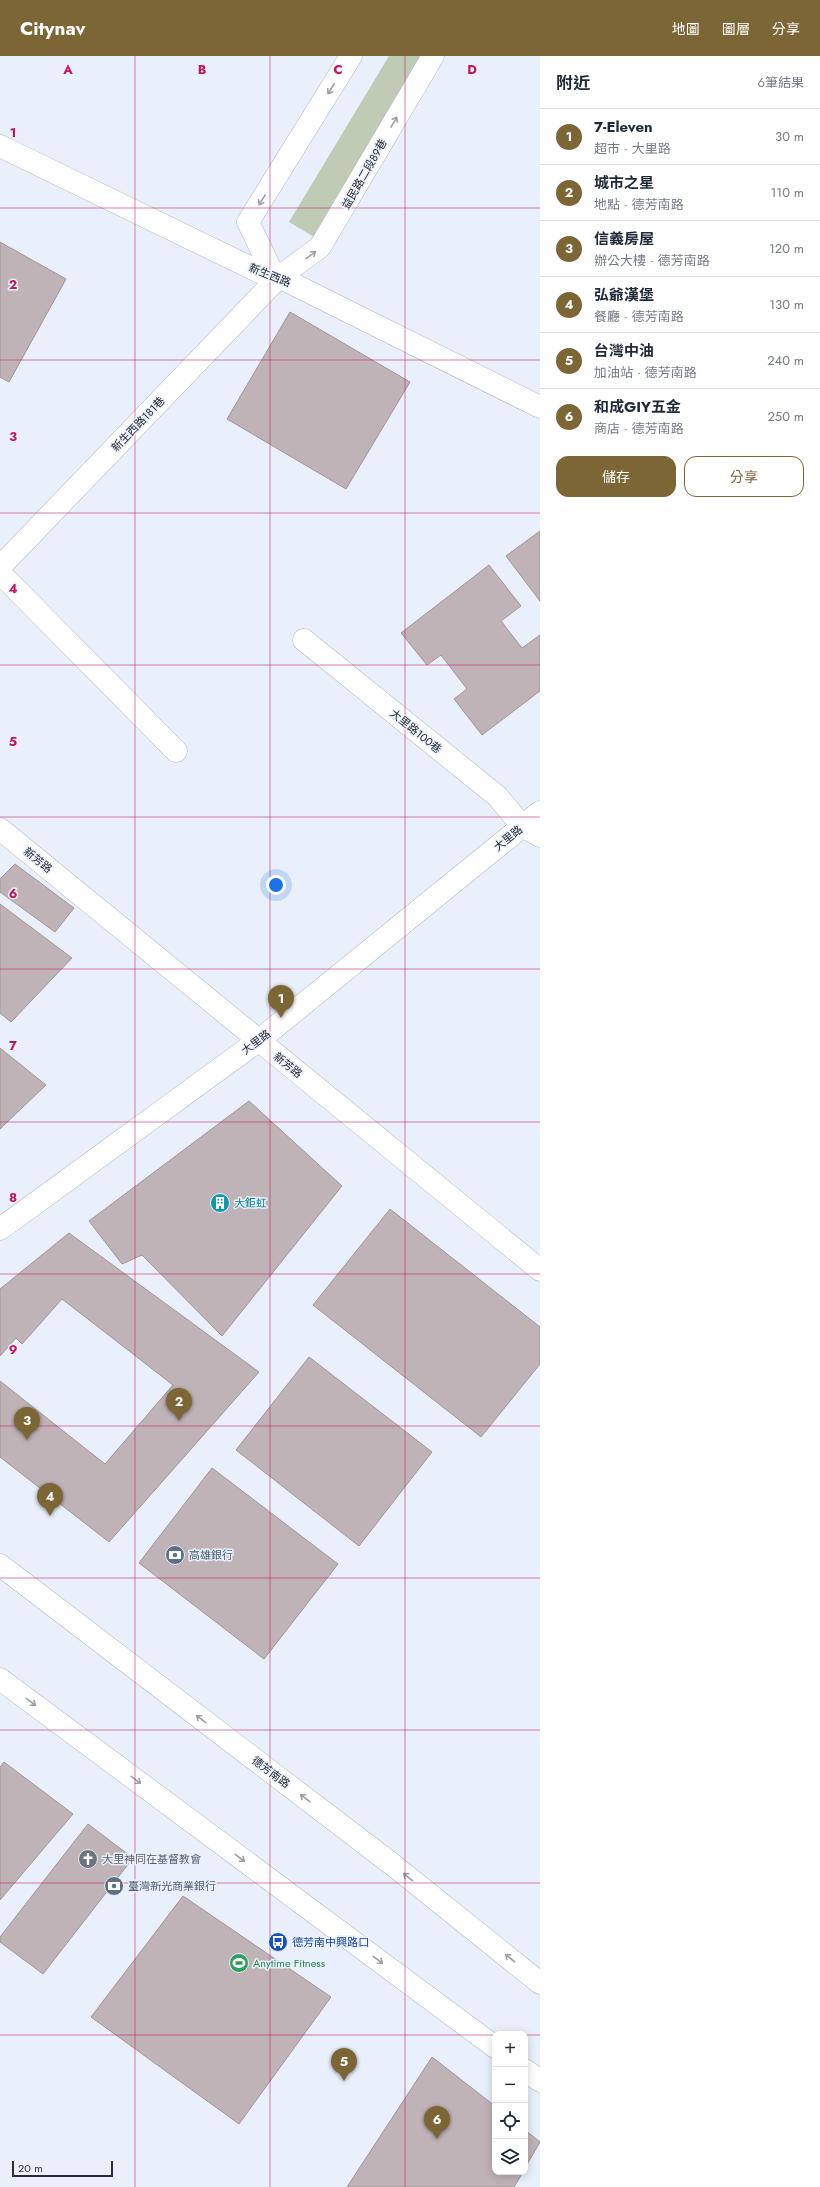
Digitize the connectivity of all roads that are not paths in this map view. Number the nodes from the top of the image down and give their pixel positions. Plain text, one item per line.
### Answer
1 (351, 56) edge
2 (433, 56) edge
3 (0, 146) edge
4 (277, 279) junction
5 (540, 407) edge
6 (0, 567) edge
7 (0, 573) edge
8 (304, 640) dead end
9 (176, 751) dead end
10 (540, 812) edge
11 (0, 829) edge
12 (531, 831) edge
13 (258, 1041) junction
14 (0, 1229) edge
15 (540, 1270) edge
16 (0, 1565) edge
17 (0, 1679) edge
18 (540, 1982) edge
19 (492, 2045) edge
20 (528, 2072) edge
21 (540, 2081) edge

1 -> 4 street
4 -> 2 street, 益民路二段89巷
3 - 4 street, 新生西路
4 - 5 street, 新生西路
4 - 6 street, 新生西路181巷
7 - 9 street
8 - 12 street, 大里路100巷
10 - 12 street, 大里路
11 - 13 street, 新芳路
12 - 13 street, 大里路
13 - 14 street, 大里路
13 - 15 street, 新芳路
18 -> 16 street, 德芳南路
17 -> 19 street
20 - 21 street

